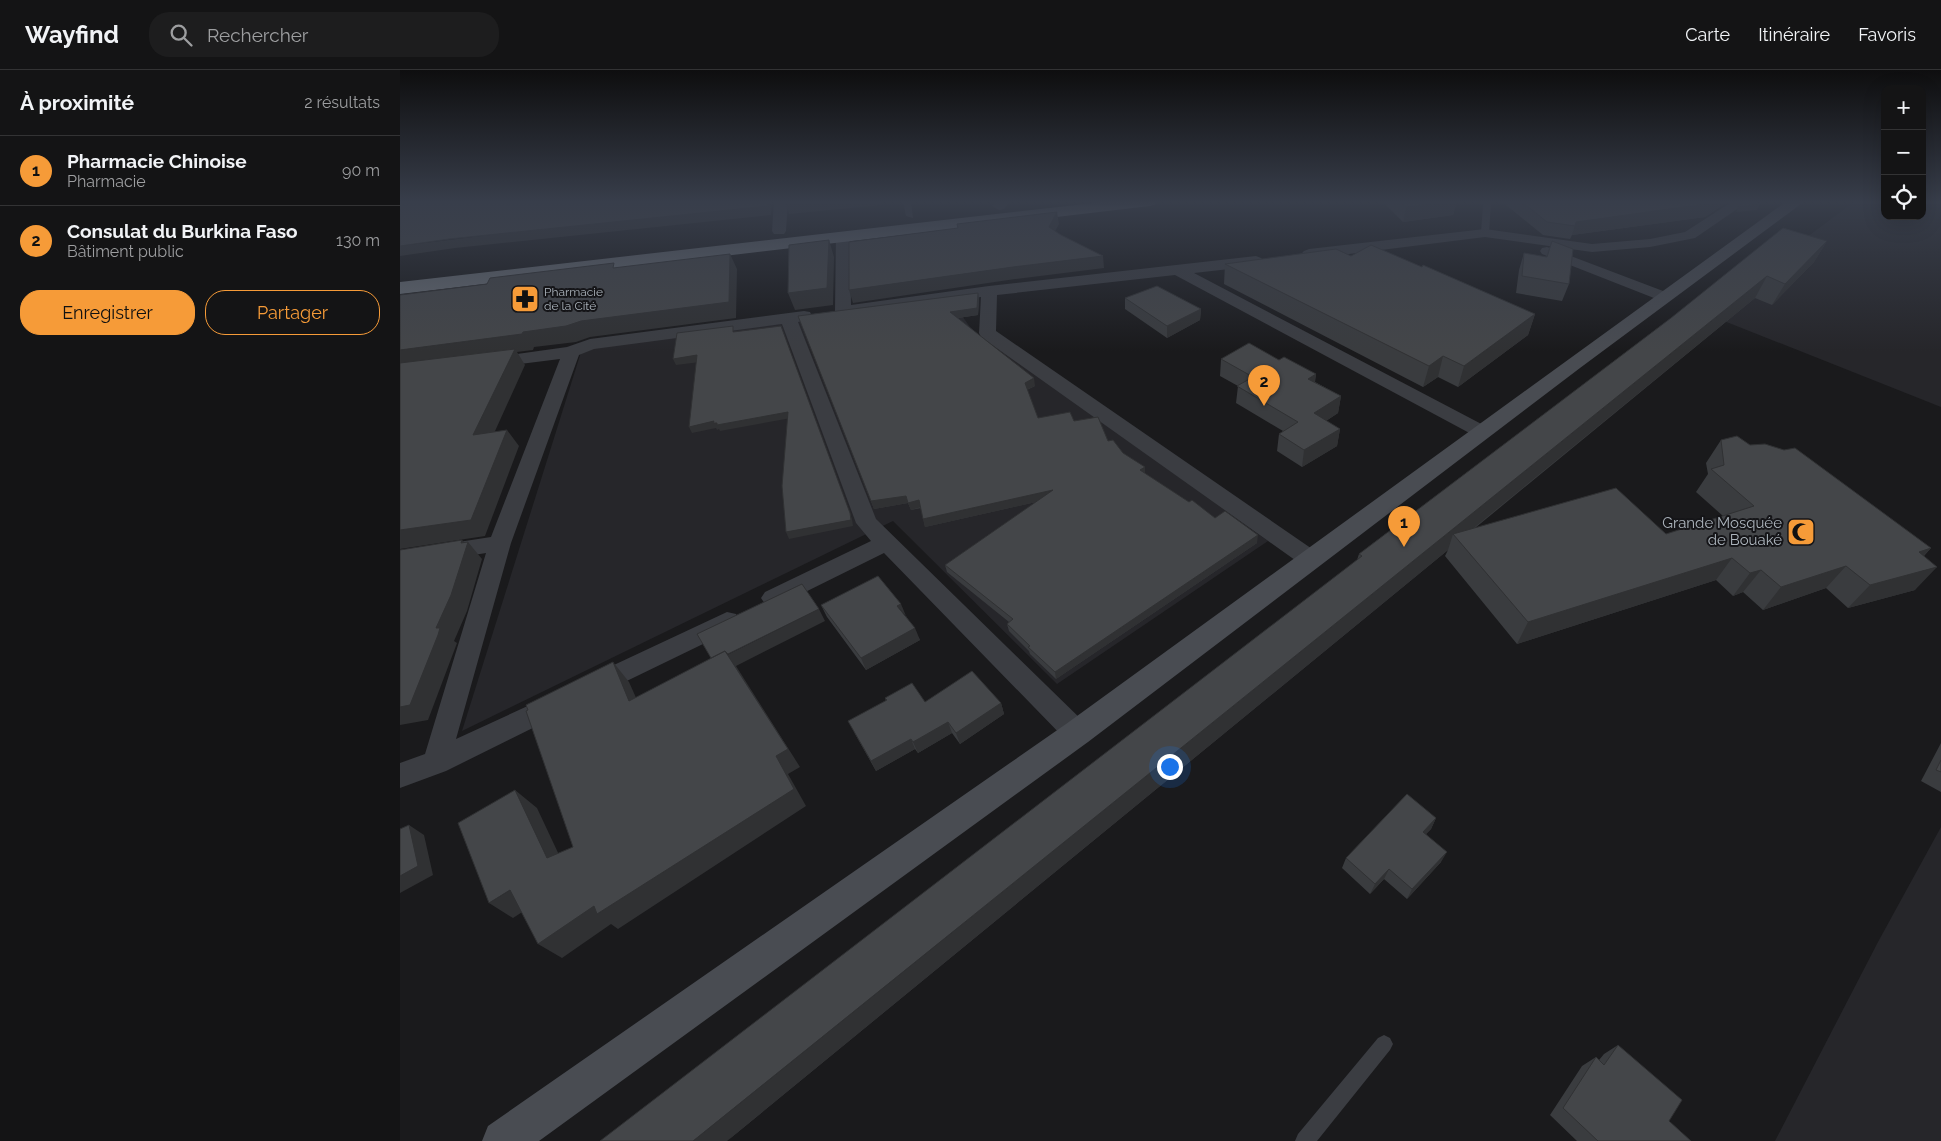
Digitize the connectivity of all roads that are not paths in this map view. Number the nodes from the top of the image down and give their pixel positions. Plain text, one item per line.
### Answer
1 (607, 251) edge
2 (715, 251) edge
3 (842, 251) edge
4 (1337, 251) edge
5 (1546, 251) edge
6 (1729, 251) edge
7 (1296, 256) edge
8 (1267, 259) edge
9 (1178, 270) junction
10 (400, 275) edge
11 (400, 288) edge
12 (989, 290) junction
13 (1665, 298) junction
14 (843, 311) junction
15 (788, 318) junction
16 (571, 352) junction
17 (466, 365) edge
18 (1482, 432) junction
19 (888, 542) junction
20 (500, 543) junction
21 (400, 559) edge
22 (1310, 559) junction
23 (1077, 733) junction
24 (436, 762) junction
25 (400, 776) edge
26 (1384, 1044) dead end
27 (503, 1141) edge
28 (1305, 1141) edge

1 - 10 highway
2 - 11 highway
3 - 14 street
4 - 7 street
5 - 13 street
6 - 13 main road
8 - 9 street
9 - 12 street
9 - 18 street
12 - 14 street
12 - 22 street
13 - 18 main road
14 - 15 street
15 - 16 street
15 - 19 street
16 - 17 street
16 - 20 street
18 - 22 main road
19 - 23 street
19 - 24 street
20 - 21 street
20 - 24 street
22 - 23 main road
23 - 27 main road
24 - 25 street
26 - 28 lane

